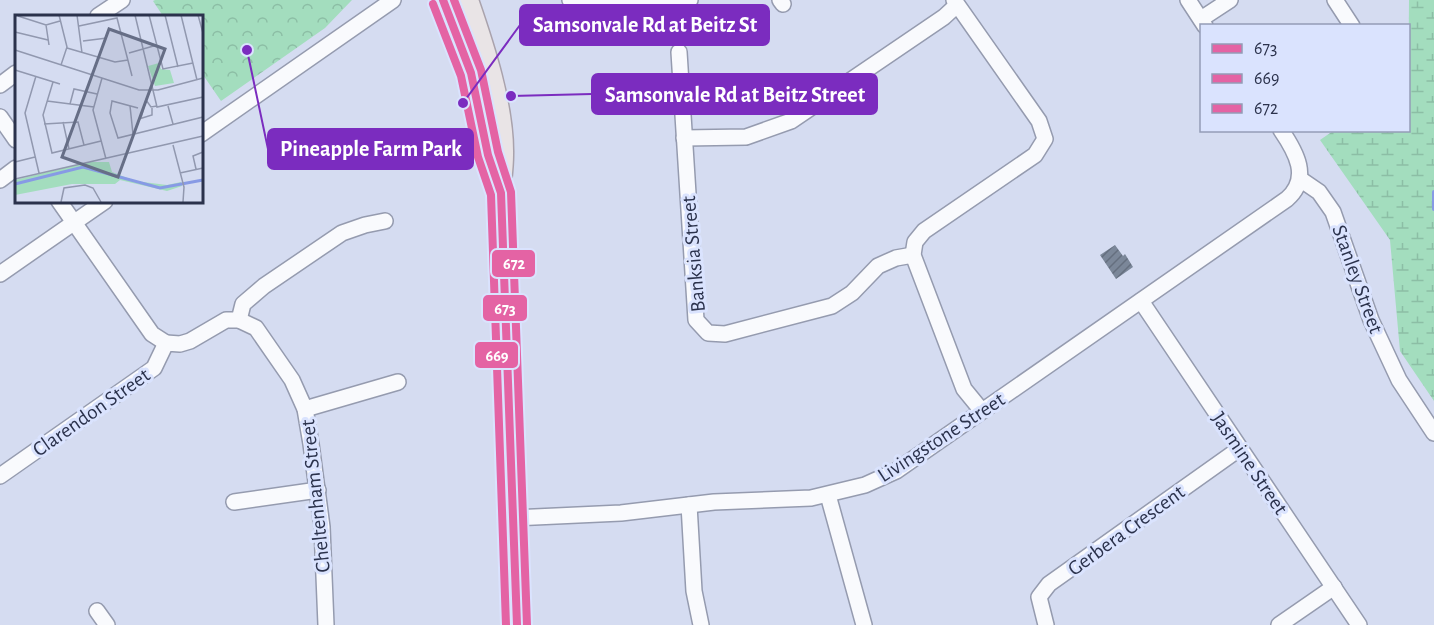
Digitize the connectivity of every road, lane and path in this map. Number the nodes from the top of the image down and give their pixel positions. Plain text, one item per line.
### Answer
1 (122, 0) edge
2 (393, 0) edge
3 (443, 0) edge
4 (469, 0) edge
5 (570, 0) edge
6 (690, 0) edge
7 (1188, 0) edge
8 (1230, 0) edge
9 (1335, 0) edge
10 (956, 2) edge
11 (100, 15) edge
12 (1203, 22) edge
13 (1351, 24) edge
14 (679, 52) dead end
15 (15, 74) edge
16 (0, 85) edge
17 (0, 117) edge
18 (1282, 132) edge
19 (202, 133) edge
20 (684, 138) junction
21 (15, 140) edge
22 (15, 169) edge
23 (1300, 179) junction
24 (0, 180) edge
25 (501, 193) junction
26 (60, 202) edge
27 (104, 202) edge
28 (385, 221) dead end
29 (74, 223) junction
30 (913, 255) junction
31 (0, 274) edge
32 (1141, 301) junction
33 (238, 320) junction
34 (166, 343) junction
35 (398, 382) dead end
36 (305, 409) junction
37 (982, 411) junction
38 (1434, 433) edge
39 (1239, 448) junction
40 (0, 476) edge
41 (318, 490) junction
42 (828, 495) junction
43 (234, 502) dead end
44 (689, 505) junction
45 (513, 518) junction
46 (1334, 587) junction
47 (97, 611) dead end
48 (107, 625) edge
49 (326, 625) edge
50 (517, 625) edge
51 (700, 625) edge
52 (864, 625) edge
53 (1046, 625) edge
54 (1279, 625) edge
55 (1359, 625) edge

1 - 11 street
2 - 19 street
3 - 25 main road
4 - 25 main road
5 - 6 street
7 - 12 street
8 - 12 street
9 - 13 street
10 - 20 street
10 - 30 street
14 - 20 street, Banksia Street
15 - 16 street
17 - 21 street
18 - 23 street
20 - 30 street, Banksia Street
22 - 24 street
23 - 32 street, Livingstone Street
23 - 38 street, Stanley Street
25 - 45 main road
26 - 29 street
27 - 29 street
28 - 33 street
29 - 31 street
29 - 34 street
30 - 37 street
32 - 37 street, Livingstone Street
32 - 39 street, Jasmine Street
33 - 34 street
33 - 36 street, Cheltenham Street
34 - 40 street, Clarendon Street
35 - 36 street
36 - 41 street, Cheltenham Street
37 - 42 street, Livingstone Street
39 - 46 street, Jasmine Street
39 - 53 street, Gerbera Crescent
41 - 43 street
41 - 49 street, Cheltenham Street
42 - 44 street, Livingstone Street
42 - 52 street
44 - 45 street, Livingstone Street
44 - 51 street
45 - 50 main road
46 - 54 street
46 - 55 street, Jasmine Street
47 - 48 street

